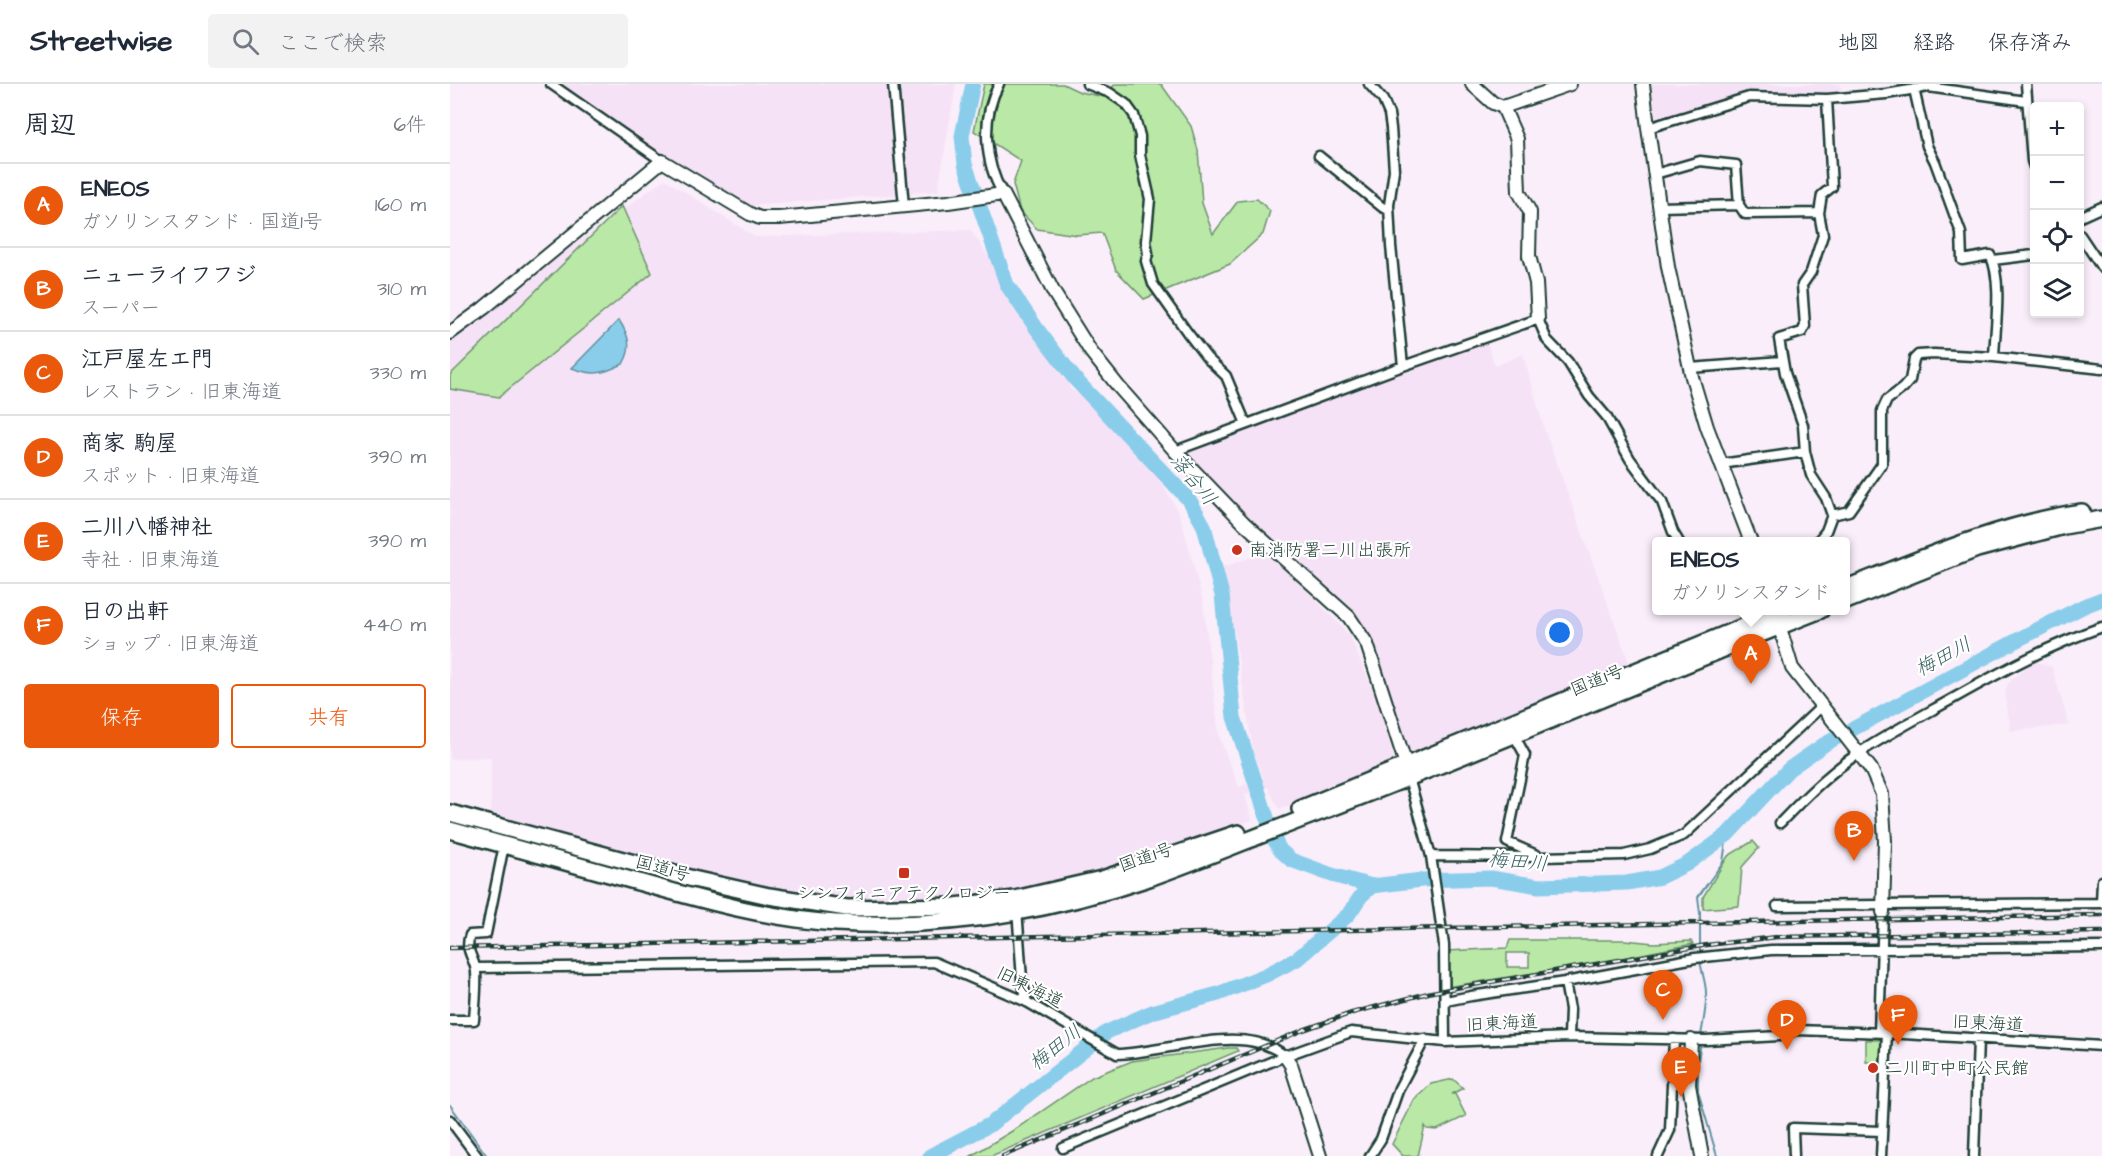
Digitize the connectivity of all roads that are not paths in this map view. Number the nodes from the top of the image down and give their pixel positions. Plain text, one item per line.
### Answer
1 (551, 84) edge
2 (893, 84) edge
3 (999, 84) edge
4 (1087, 84) edge
5 (1369, 84) edge
6 (1472, 84) edge
7 (1570, 84) edge
8 (1643, 84) edge
9 (1972, 84) edge
10 (2026, 84) edge
11 (1914, 89) junction
12 (1975, 94) junction
13 (1827, 99) junction
14 (2026, 101) junction
15 (1503, 107) junction
16 (1648, 128) junction
17 (1319, 156) dead end
18 (2033, 156) edge
19 (662, 161) junction
20 (1655, 174) junction
21 (1003, 194) junction
22 (1739, 205) junction
23 (904, 206) junction
24 (1660, 207) junction
25 (2102, 207) edge
26 (1389, 210) junction
27 (1819, 213) junction
28 (2084, 215) edge
29 (2084, 242) edge
30 (2030, 255) edge
31 (1993, 260) junction
32 (2102, 268) edge
33 (1538, 319) junction
34 (450, 333) edge
35 (1994, 357) junction
36 (1782, 361) junction
37 (1403, 366) junction
38 (1690, 368) junction
39 (2102, 369) edge
40 (1246, 424) junction
41 (1176, 451) junction
42 (1805, 452) junction
43 (1721, 464) junction
44 (2102, 510) edge
45 (1832, 515) junction
46 (2102, 519) edge
47 (1676, 537) edge
48 (1749, 537) edge
49 (1821, 537) edge
50 (1850, 586) edge
51 (1850, 599) edge
52 (1779, 615) edge
53 (2102, 627) edge
54 (1824, 709) junction
55 (1514, 735) junction
56 (1856, 751) junction
57 (1407, 772) junction
58 (450, 813) edge
59 (1780, 823) dead end
60 (450, 830) edge
61 (504, 845) junction
62 (1541, 857) junction
63 (1431, 858) junction
64 (2102, 881) edge
65 (2101, 903) edge
66 (1016, 906) junction
67 (1777, 906) dead end
68 (1883, 908) junction
69 (2102, 947) edge
70 (1882, 948) junction
71 (476, 968) junction
72 (1565, 982) junction
73 (1446, 1001) junction
74 (1027, 1002) junction
75 (450, 1020) edge
76 (1883, 1033) junction
77 (1569, 1037) junction
78 (1425, 1039) junction
79 (1674, 1039) junction
80 (1978, 1039) junction
81 (1698, 1040) junction
82 (1445, 1042) junction
83 (2102, 1046) edge
84 (1285, 1056) junction
85 (450, 1120) edge
86 (1882, 1131) junction
87 (1063, 1149) dead end
88 (477, 1156) edge
89 (1320, 1156) edge
90 (1370, 1156) edge
91 (1658, 1156) edge
92 (1702, 1156) edge
93 (1794, 1156) edge
94 (1881, 1156) edge
95 (1974, 1156) edge

1 - 19 street
2 - 23 street
3 - 21 street
4 - 40 street
5 - 26 street
6 - 15 street
7 - 15 street
8 - 16 street
9 - 12 street
10 - 14 street
11 - 12 street
11 - 13 street
11 - 31 street
12 - 14 street
13 - 16 street
13 - 27 street
14 - 18 street
15 - 33 street
16 - 20 street
17 - 26 street
19 - 23 street
19 - 34 street
20 - 22 street
20 - 24 street
21 - 23 street
21 - 41 street
22 - 24 street
22 - 27 street
24 - 38 street
25 - 28 street
26 - 37 street
27 - 36 street
29 - 32 street
30 - 31 street
31 - 35 street
33 - 37 street
33 - 47 street
35 - 39 street
35 - 45 street
36 - 38 street
36 - 42 street
37 - 40 street
38 - 43 street
40 - 41 street
41 - 57 street
42 - 43 street
42 - 45 street
43 - 48 street
44 - 50 highway
45 - 49 street
46 - 51 highway
52 - 54 street
52 - 55 highway, 国道1号
52 - 57 highway, 国道1号
53 - 56 street
54 - 56 street
54 - 62 street
55 - 57 highway, 国道1号
55 - 62 street
56 - 59 street
56 - 68 street
57 - 63 street
57 - 66 highway, 国道1号
58 - 66 highway, 国道1号
60 - 61 highway, 国道1号
61 - 66 highway, 国道1号
61 - 71 street
62 - 63 street
63 - 73 street
64 - 65 street
65 - 68 street
66 - 74 street
67 - 68 street
68 - 70 street
69 - 70 street
70 - 72 street
70 - 76 street
71 - 74 street, 旧東海道
71 - 75 street
72 - 73 street
72 - 77 street
73 - 82 street
74 - 84 street, 旧東海道
76 - 80 street, 旧東海道
76 - 81 street, 旧東海道
76 - 86 street
77 - 79 street, 旧東海道
77 - 82 street, 旧東海道
78 - 82 street, 旧東海道
78 - 84 street, 旧東海道
78 - 90 street
79 - 81 street, 旧東海道
79 - 91 street
80 - 83 street, 旧東海道
80 - 95 street
81 - 92 street
84 - 87 street
84 - 89 street
85 - 88 street
86 - 93 street
86 - 94 street

